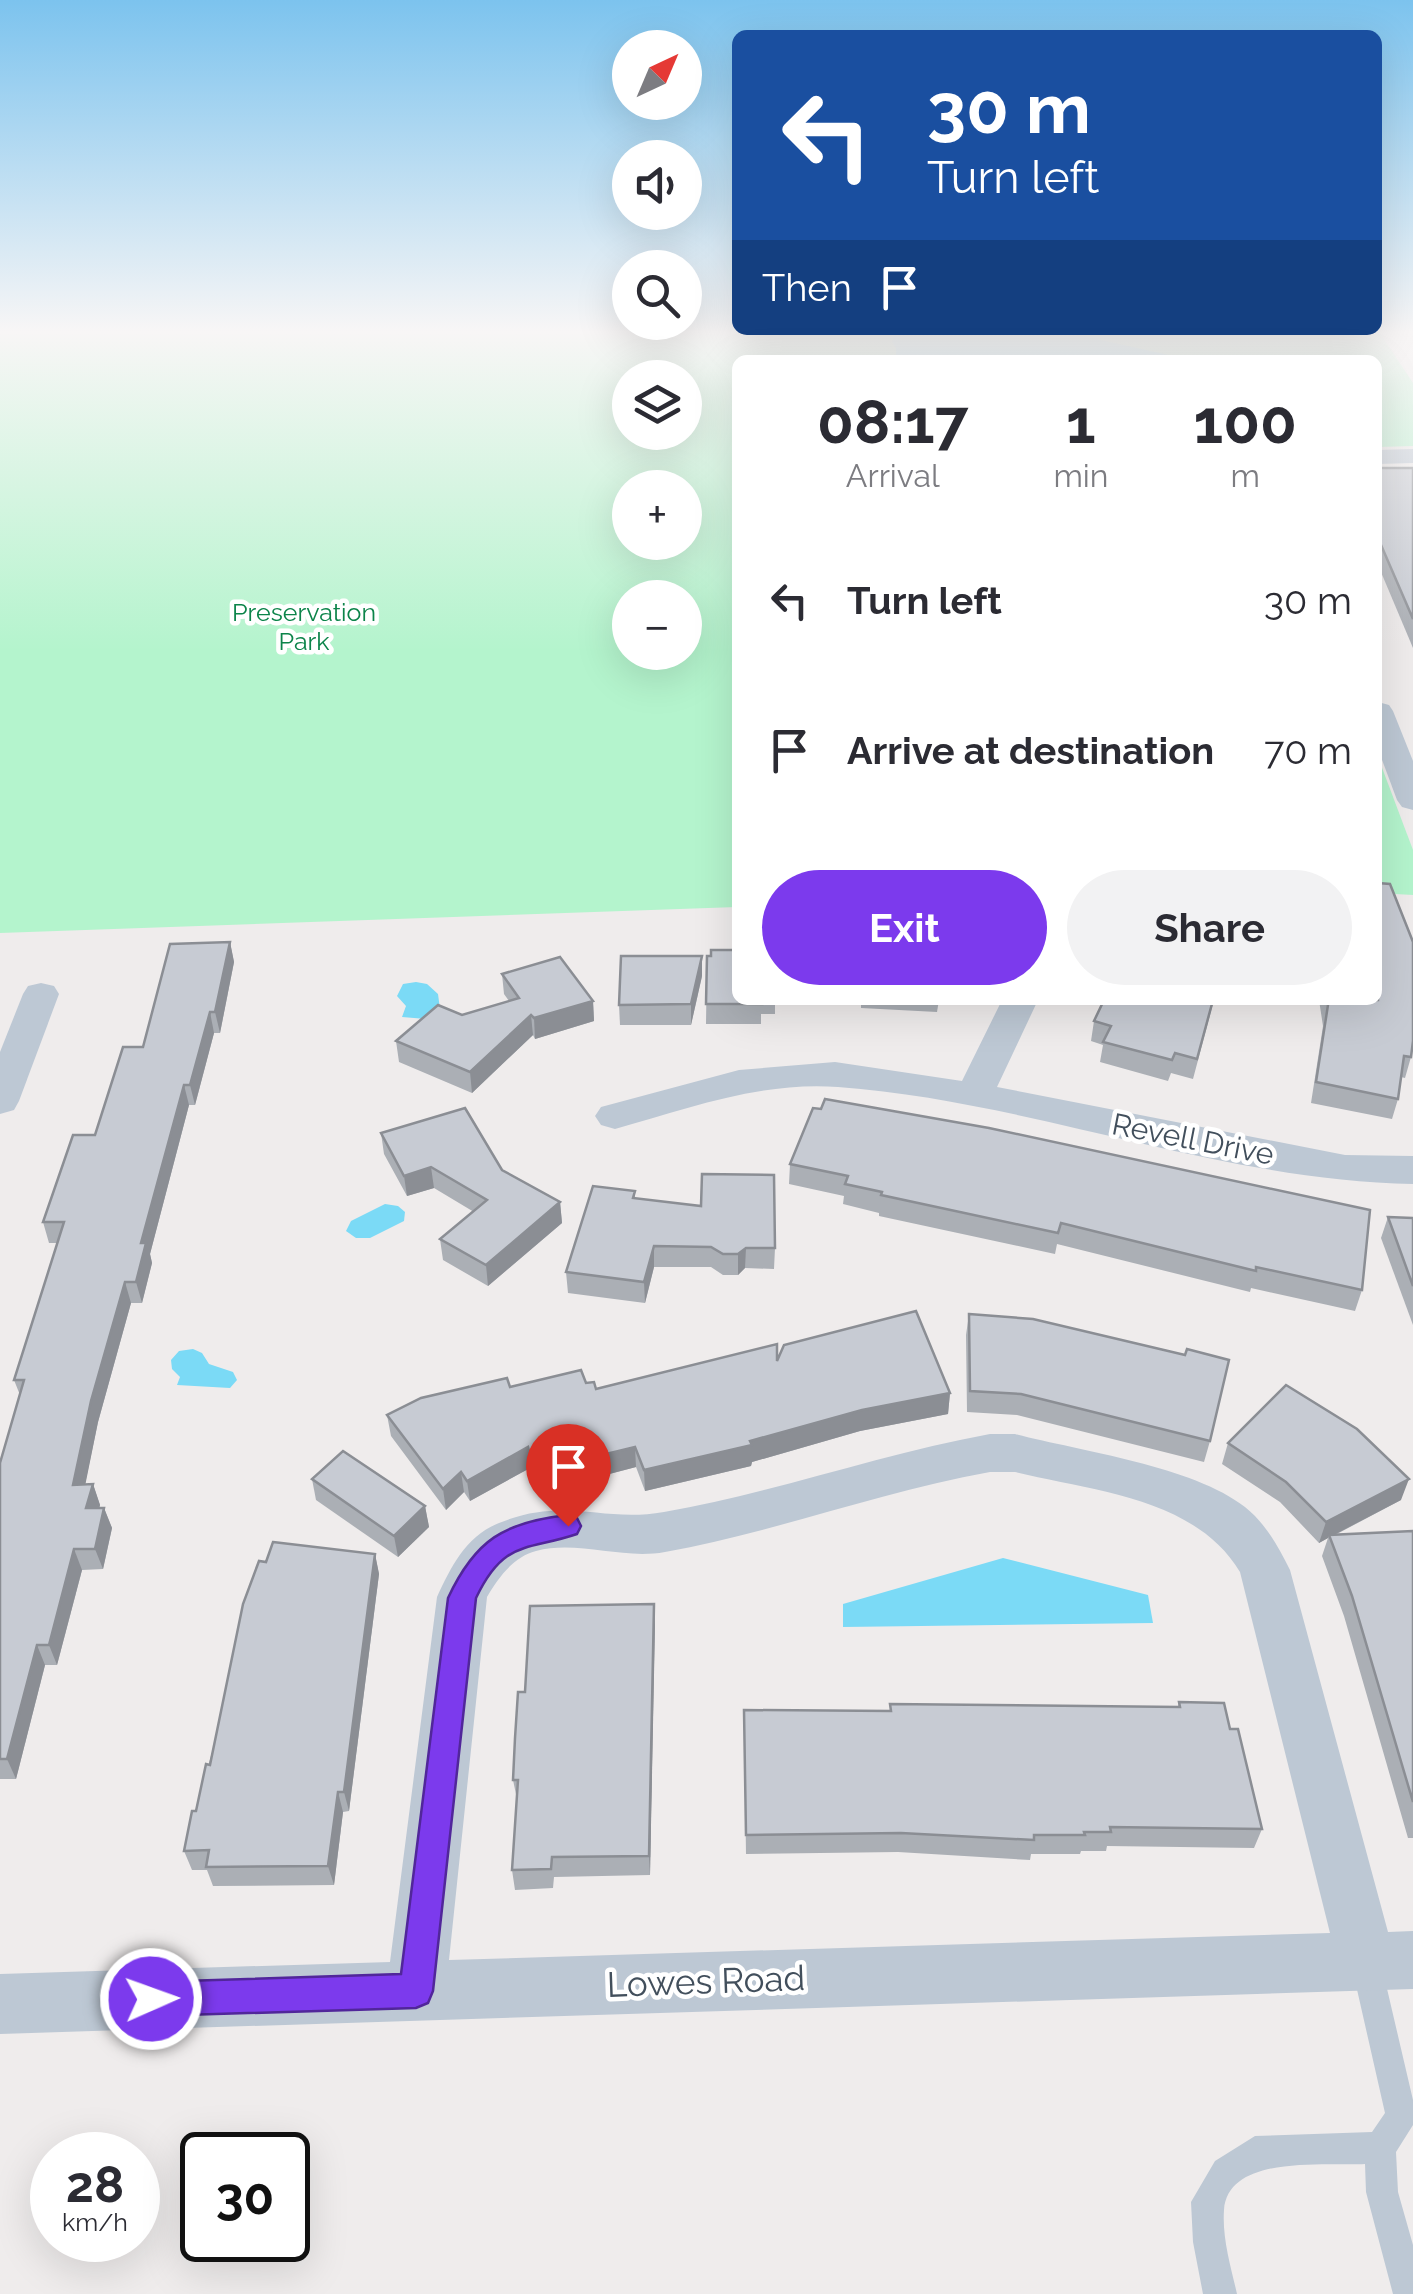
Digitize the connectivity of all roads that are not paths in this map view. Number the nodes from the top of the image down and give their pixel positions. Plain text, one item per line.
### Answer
1 (1413, 456) edge
2 (1382, 457) edge
3 (1382, 721) edge
4 (1413, 800) edge
5 (41, 994) dead end
6 (1018, 1005) edge
7 (974, 1095) junction
8 (0, 1101) edge
9 (616, 1116) dead end
10 (1413, 1170) edge
11 (1390, 1961) edge
12 (416, 1991) junction
13 (0, 2004) edge
14 (1407, 2119) edge
15 (1380, 2148) junction
16 (1220, 2294) edge
17 (1410, 2294) edge

1 - 2 street
3 - 4 street
5 - 8 street
6 - 7 street
7 - 9 street, Revell Drive
7 - 10 street, Revell Drive
11 - 12 street, Lowes Road
11 - 12 street
11 - 14 lane
12 - 13 street, Lowes Road
14 - 15 lane
15 - 16 lane
15 - 17 lane

